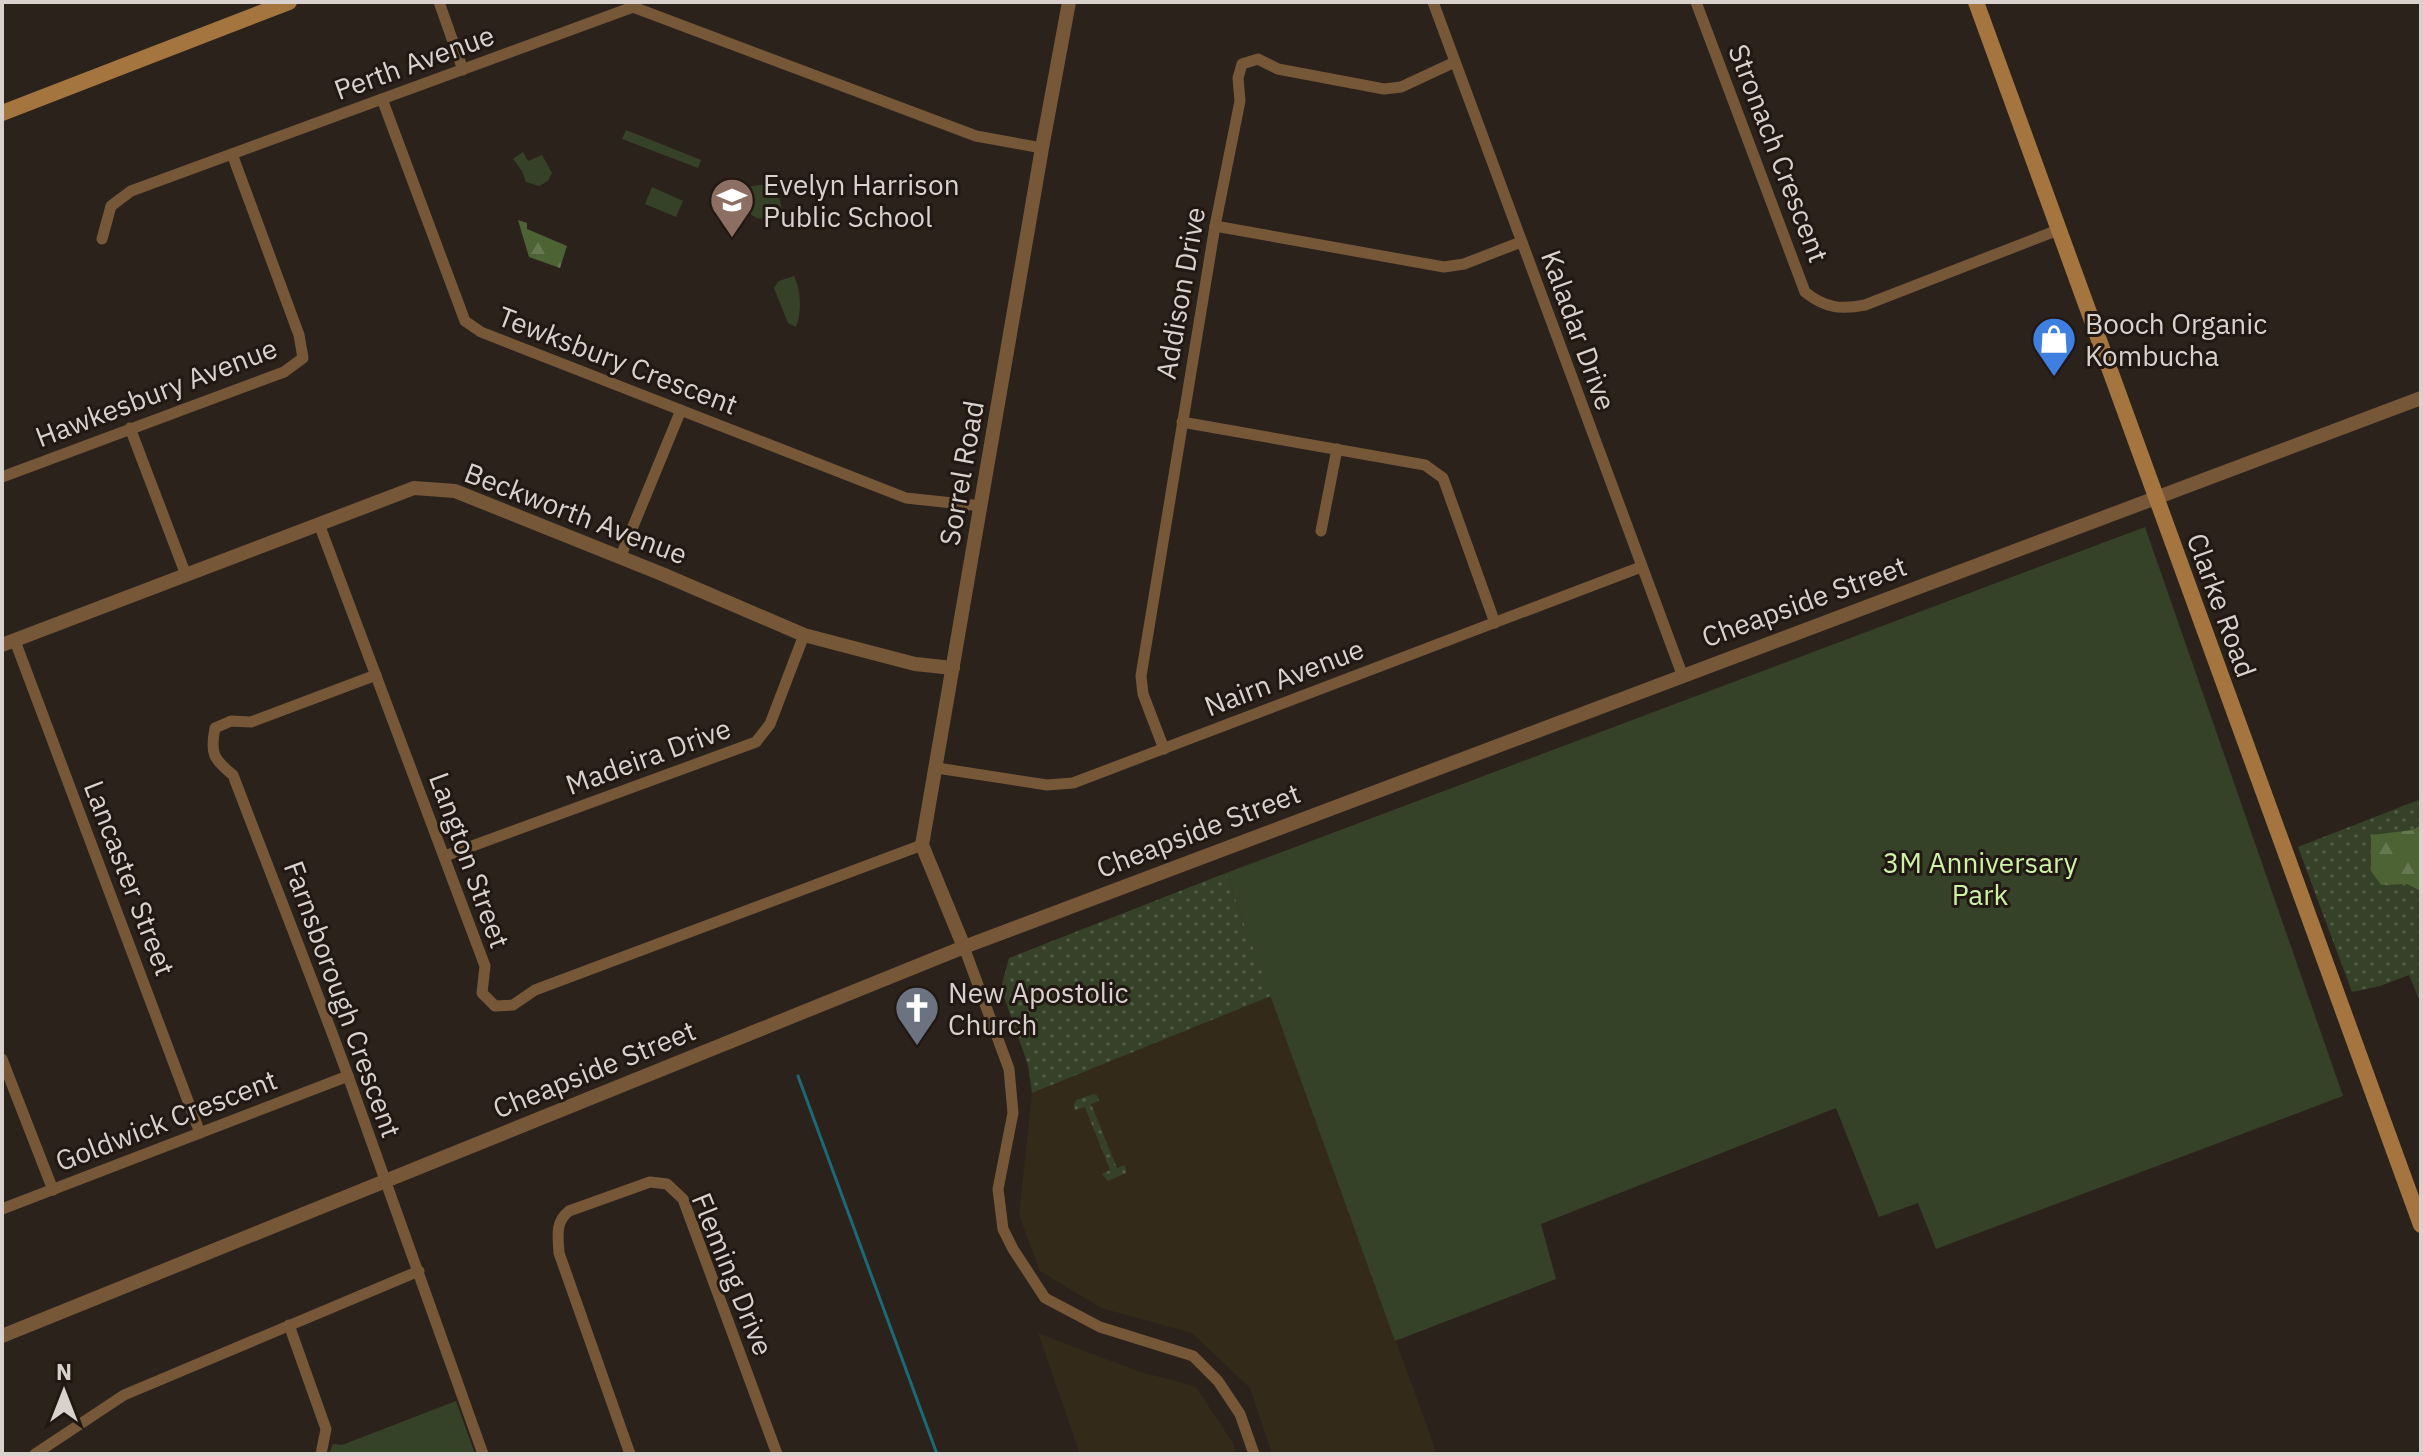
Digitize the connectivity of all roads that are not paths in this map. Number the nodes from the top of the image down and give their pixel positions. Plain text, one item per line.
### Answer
1 (289, 2) edge
2 (439, 2) edge
3 (1069, 2) edge
4 (1433, 2) edge
5 (1696, 2) edge
6 (1976, 2) edge
7 (1455, 62) junction
8 (463, 70) junction
9 (382, 99) junction
10 (2, 113) edge
11 (1042, 148) junction
12 (232, 154) junction
13 (1215, 226) junction
14 (2058, 230) junction
15 (102, 239) dead end
16 (1521, 242) junction
17 (2421, 398) edge
18 (681, 410) junction
19 (1182, 422) junction
20 (130, 428) junction
21 (1337, 449) junction
22 (2, 477) edge
23 (2155, 498) junction
24 (981, 506) junction
25 (319, 524) junction
26 (1321, 531) dead end
27 (620, 558) junction
28 (1641, 567) junction
29 (186, 575) junction
30 (1495, 623) junction
31 (804, 635) junction
32 (8, 643) edge
33 (953, 668) junction
34 (1682, 674) junction
35 (376, 675) junction
36 (1164, 749) junction
37 (937, 768) junction
38 (922, 845) junction
39 (445, 856) junction
40 (964, 947) junction
41 (2, 1059) edge
42 (348, 1076) junction
43 (200, 1133) junction
44 (385, 1181) junction
45 (53, 1190) junction
46 (2, 1209) edge
47 (2421, 1225) edge
48 (419, 1271) junction
49 (289, 1325) junction
50 (2, 1336) edge
51 (35, 1454) edge
52 (321, 1454) edge
53 (483, 1454) edge
54 (630, 1454) edge
55 (777, 1454) edge
56 (1254, 1454) edge

1 - 10 main road
2 - 8 street
3 - 11 street, Sorrel Road
4 - 7 street, Kaladar Drive
5 - 14 street, Stronach Crescent
6 - 14 main road, Clarke Road
7 - 13 street, Addison Drive
7 - 16 street, Kaladar Drive
8 - 9 street, Perth Avenue
8 - 11 street, Perth Avenue
9 - 12 street, Perth Avenue
9 - 18 street, Tewksbury Crescent
11 - 24 street, Sorrel Road
12 - 15 street, Perth Avenue
12 - 20 street, Hawkesbury Avenue
13 - 16 street
13 - 19 street, Addison Drive
14 - 23 main road, Clarke Road
16 - 28 street, Kaladar Drive
17 - 23 street, Cheapside Street
18 - 24 street, Tewksbury Crescent
18 - 27 street
19 - 21 street
19 - 36 street, Addison Drive
20 - 22 street, Hawkesbury Avenue
20 - 29 street
21 - 26 street
21 - 30 street
23 - 34 street, Cheapside Street
23 - 47 main road, Clarke Road
24 - 33 street, Sorrel Road
25 - 27 street, Beckworth Avenue
25 - 29 street, Beckworth Avenue
25 - 35 street, Langton Street
27 - 31 street, Beckworth Avenue
28 - 30 street, Nairn Avenue
28 - 34 street, Kaladar Drive
29 - 32 street, Beckworth Avenue
30 - 36 street, Nairn Avenue
31 - 33 street, Beckworth Avenue
31 - 39 street, Madeira Drive
32 - 43 street, Lancaster Street
33 - 37 street, Sorrel Road
34 - 40 street, Cheapside Street
35 - 39 street, Langton Street
35 - 42 street, Farnsborough Crescent
36 - 37 street, Nairn Avenue
37 - 38 street, Sorrel Road
38 - 39 street, Langton Street
38 - 40 street
40 - 44 street, Cheapside Street
40 - 56 street
41 - 45 street
42 - 43 street, Goldwick Crescent
42 - 44 street, Farnsborough Crescent
43 - 45 street, Goldwick Crescent
44 - 48 street, Farnsborough Crescent
44 - 50 street, Cheapside Street
45 - 46 street, Goldwick Crescent
48 - 49 street
48 - 53 street, Farnsborough Crescent
49 - 51 street
49 - 52 street
54 - 55 street, Fleming Drive

